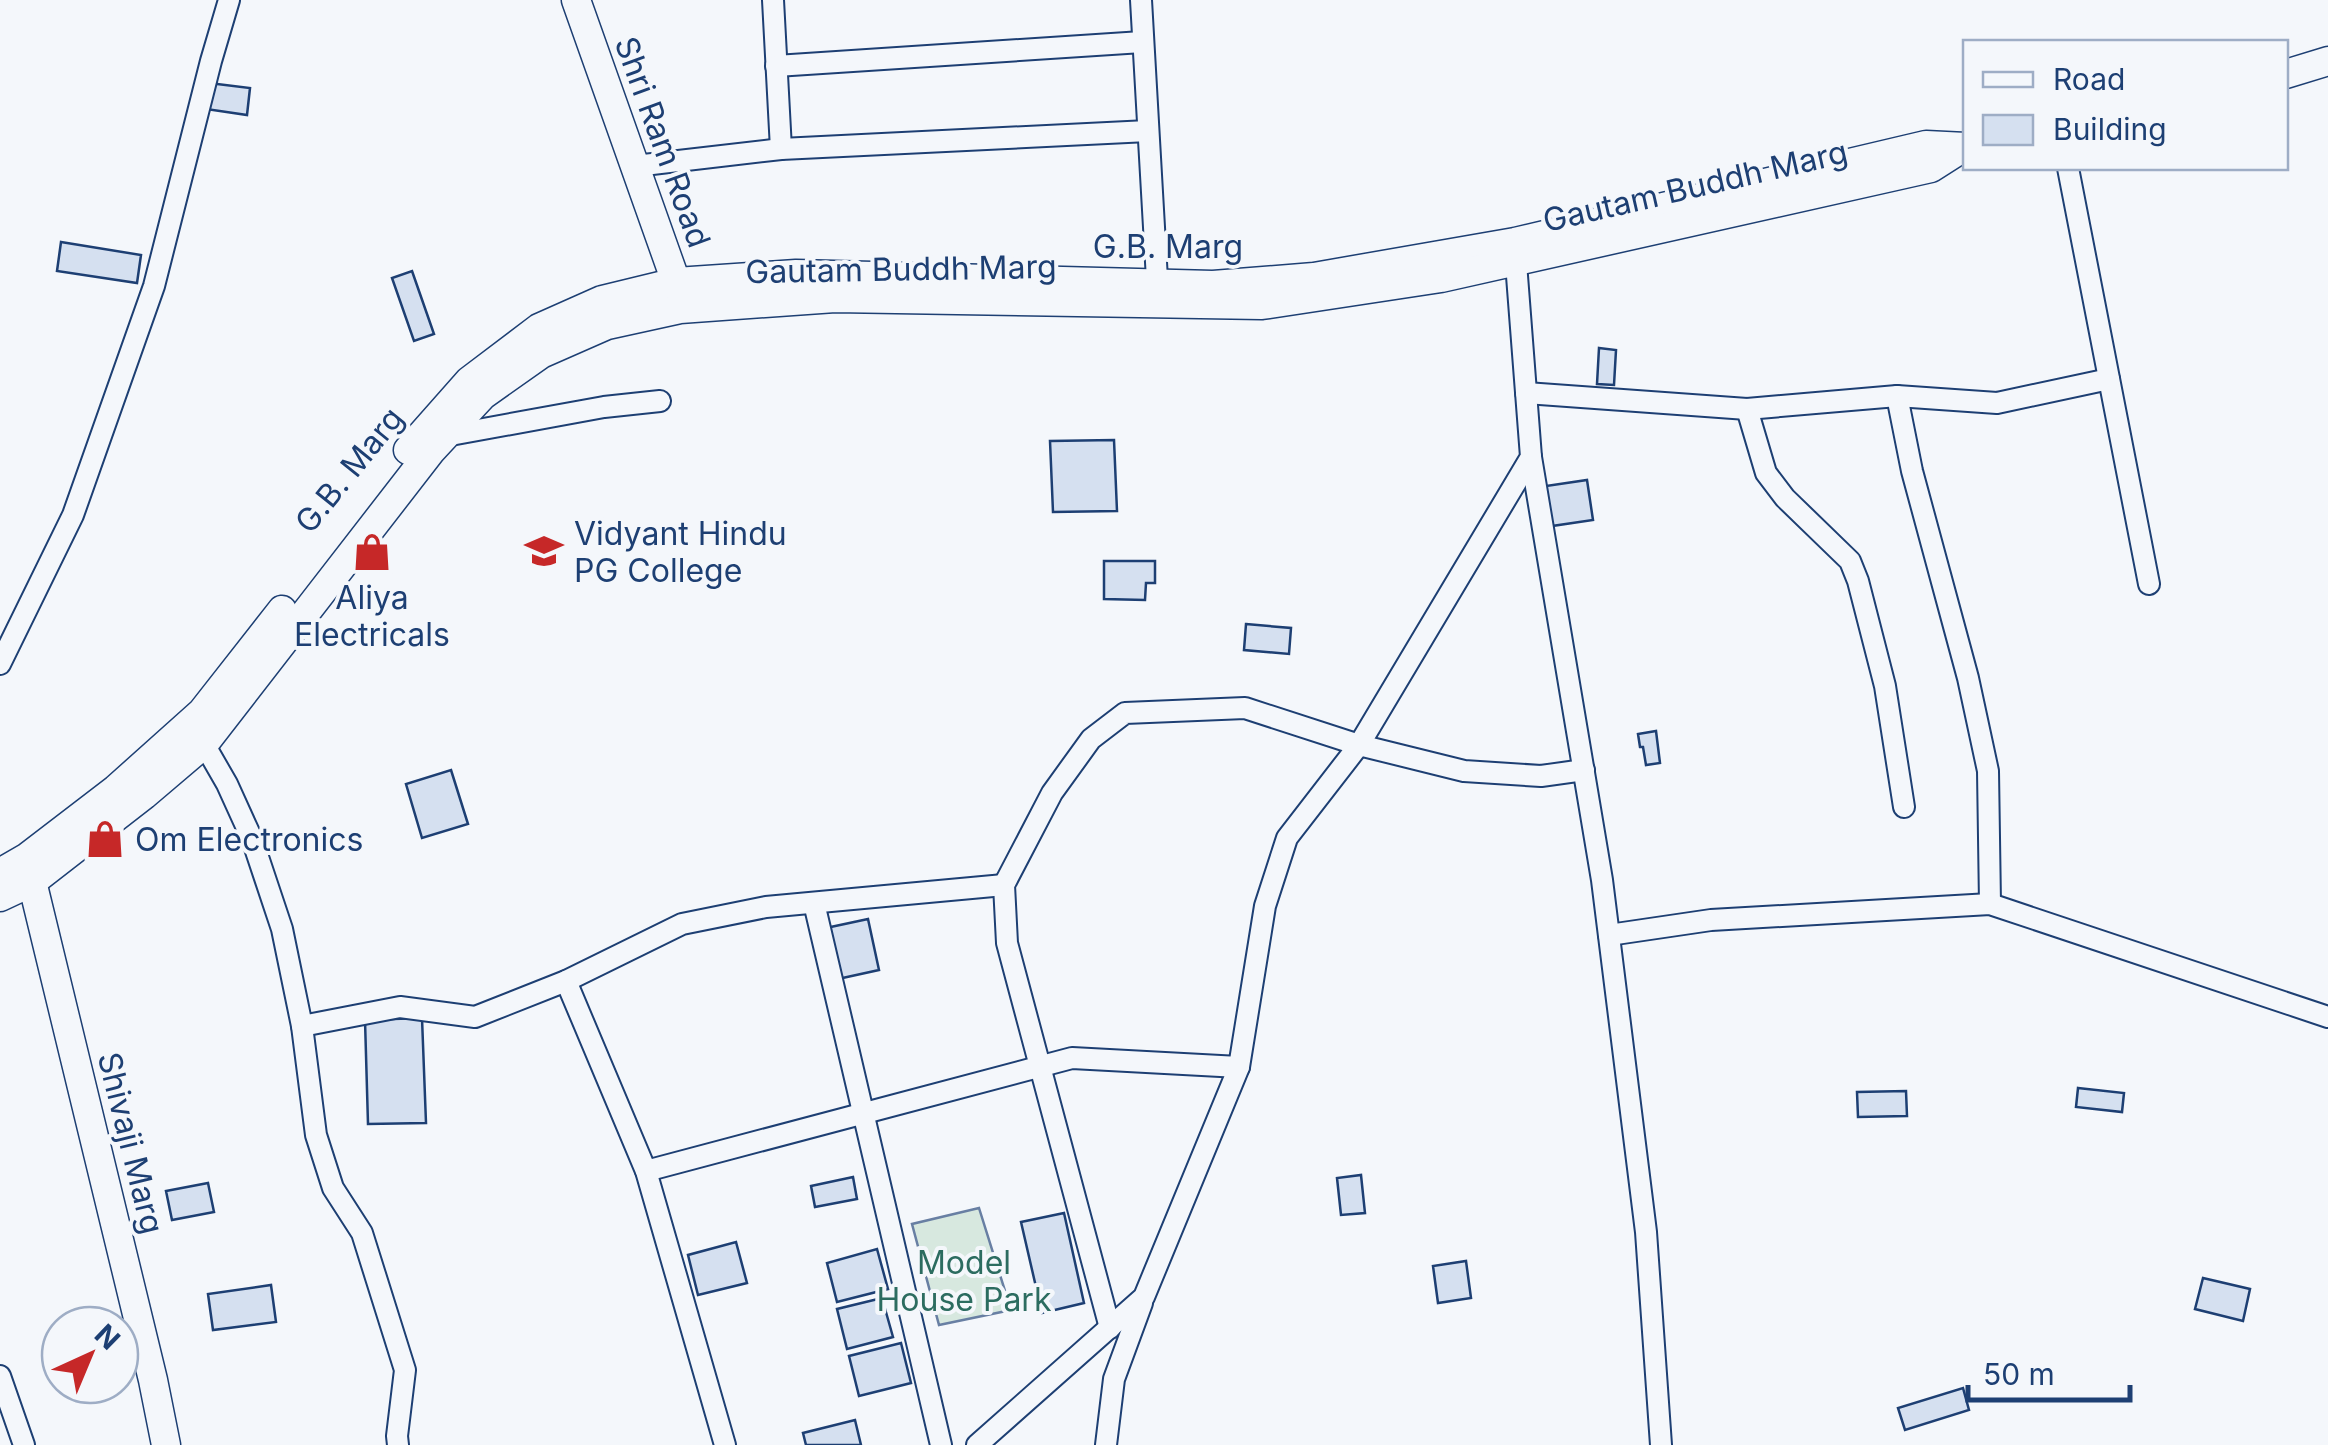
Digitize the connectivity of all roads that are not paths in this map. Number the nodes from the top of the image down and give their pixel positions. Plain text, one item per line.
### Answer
1 (229, 0) edge
2 (576, 0) edge
3 (773, 0) edge
4 (1141, 0) edge
5 (1142, 42) junction
6 (2328, 61) edge
7 (776, 66) junction
8 (2288, 74) edge
9 (1148, 131) junction
10 (1963, 147) edge
11 (780, 149) junction
12 (635, 166) junction
13 (2068, 170) edge
14 (1515, 252) junction
15 (1158, 293) junction
16 (678, 296) junction
17 (2110, 379) junction
18 (1526, 393) junction
19 (1897, 396) junction
20 (660, 401) dead end
21 (1747, 409) junction
22 (445, 436) junction
23 (1531, 457) junction
24 (2149, 584) dead end
25 (0, 664) edge
26 (194, 736) junction
27 (1359, 746) junction
28 (1584, 770) junction
29 (1904, 807) dead end
30 (29, 870) junction
31 (0, 873) edge
32 (1004, 885) junction
33 (0, 897) edge
34 (814, 902) junction
35 (1990, 904) junction
36 (1609, 935) junction
37 (566, 981) junction
38 (2328, 1017) edge
39 (302, 1026) junction
40 (1040, 1066) junction
41 (1239, 1067) junction
42 (863, 1114) junction
43 (646, 1172) junction
44 (1144, 1298) junction
45 (1110, 1328) junction
46 (0, 1376) edge
47 (24, 1445) edge
48 (166, 1445) edge
49 (398, 1445) edge
50 (725, 1445) edge
51 (941, 1445) edge
52 (976, 1445) edge
53 (1106, 1445) edge
54 (1661, 1445) edge

1 - 25 street
2 - 12 street, Shri Ram Road
3 - 7 street
4 - 5 street
5 - 7 street
5 - 9 street
6 - 8 street
7 - 11 street
9 - 11 street
9 - 15 street
10 - 14 street, G.B. Marg
11 - 12 street
12 - 16 street, Shri Ram Road
13 - 17 street
14 - 15 street, G.B. Marg
14 - 18 street
15 - 16 street, G.B. Marg
16 - 22 street
16 - 26 street, G.B. Marg
17 - 19 street
17 - 24 street
18 - 21 street
18 - 23 street
19 - 21 street
19 - 35 street
20 - 22 street
21 - 29 street
22 - 26 street
23 - 27 street
23 - 28 street
26 - 30 street, G.B. Marg
26 - 39 street
27 - 28 street
27 - 32 street
27 - 41 street
28 - 36 street
30 - 31 street, G.B. Marg
30 - 33 street
30 - 48 street, Shivaji Marg
32 - 34 street
32 - 40 street
34 - 37 street
34 - 42 street
35 - 36 street
35 - 38 street
36 - 54 street
37 - 39 street
37 - 43 street
39 - 49 street
40 - 41 street
40 - 42 street
40 - 45 street
41 - 44 street
42 - 43 street
42 - 51 street
43 - 50 street
44 - 45 street
44 - 53 street
45 - 52 street
46 - 47 street

